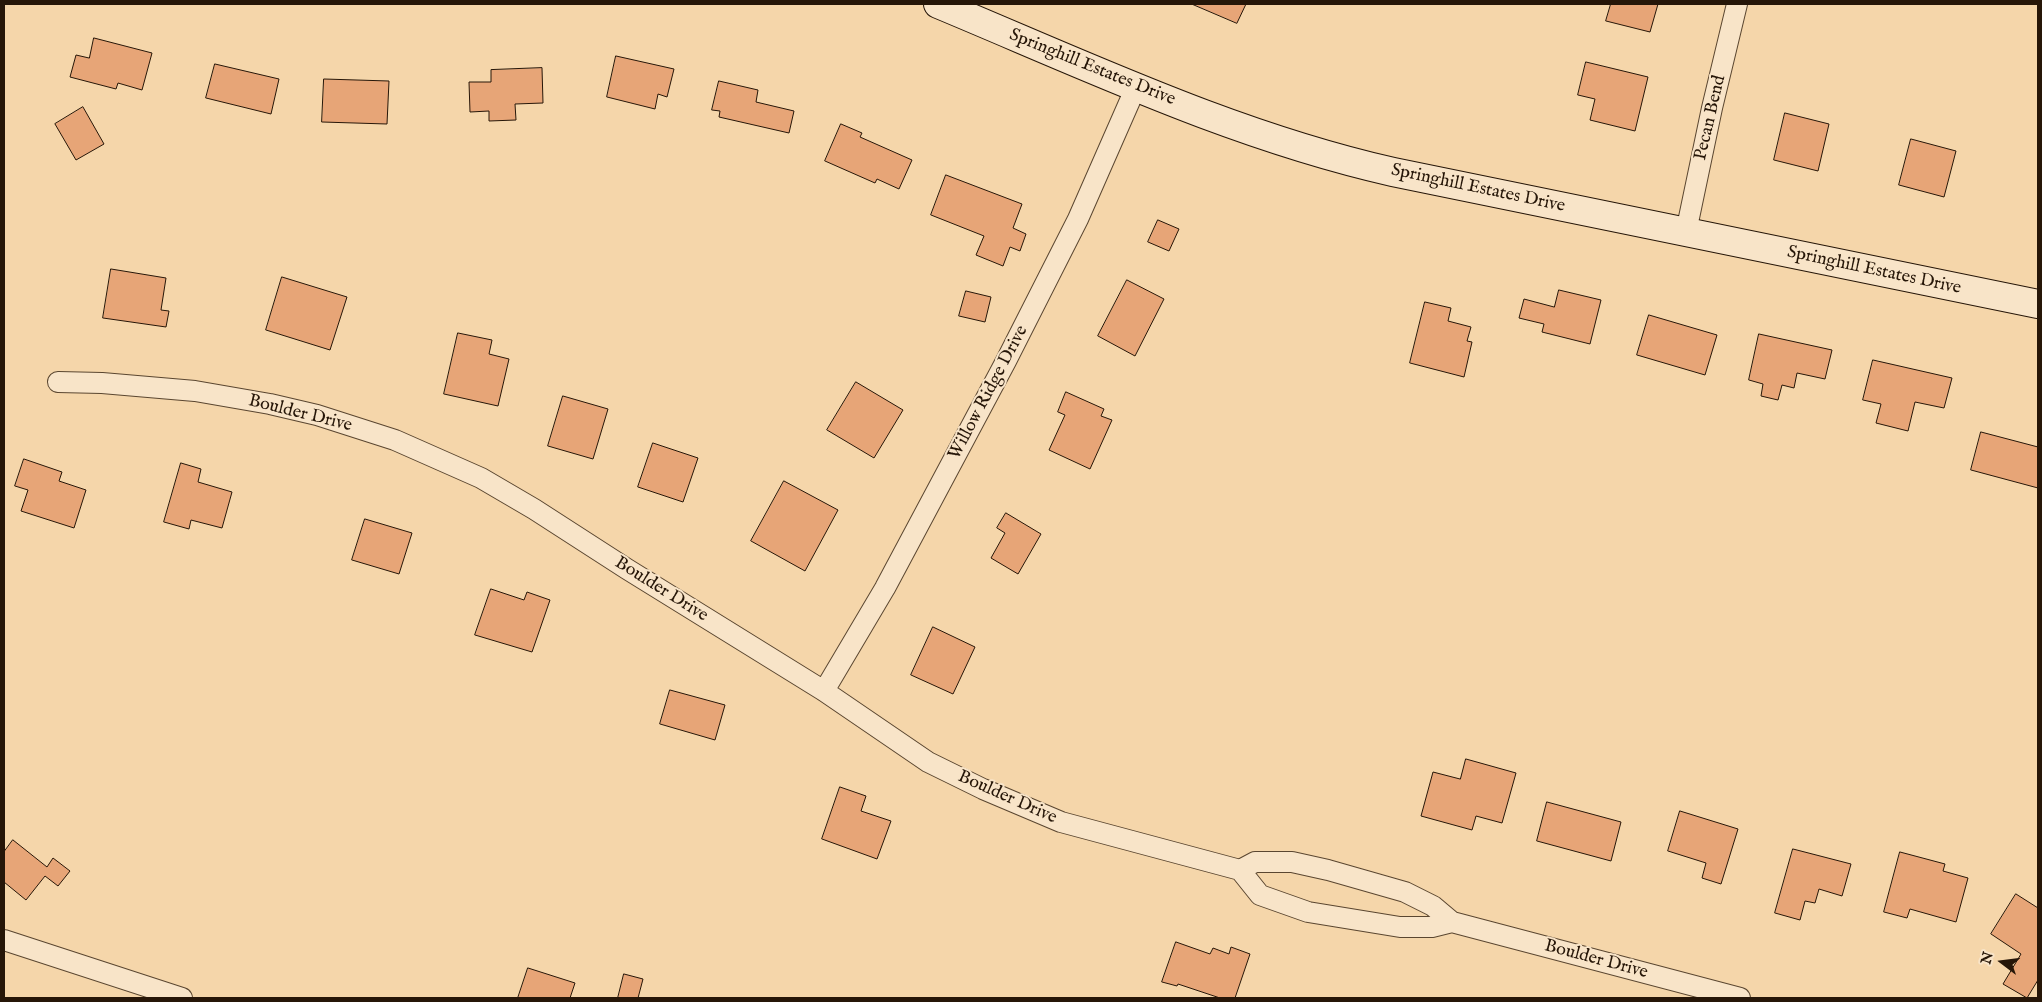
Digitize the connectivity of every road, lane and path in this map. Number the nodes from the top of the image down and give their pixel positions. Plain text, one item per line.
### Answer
1 (938, 4) edge
2 (1737, 4) edge
3 (1136, 86) junction
4 (1686, 232) junction
5 (2038, 304) edge
6 (58, 382) dead end
7 (824, 691) junction
8 (1240, 870) junction
9 (1452, 922) junction
10 (4, 940) edge
11 (182, 998) edge
12 (1740, 998) edge

1 - 3 street, Springhill Estates Drive
2 - 4 street, Pecan Bend
3 - 4 street, Springhill Estates Drive
3 - 7 street, Willow Ridge Drive
4 - 5 street, Springhill Estates Drive
6 - 7 street, Boulder Drive
7 - 8 street, Boulder Drive
8 - 9 street, Boulder Drive
8 - 9 street, Boulder Drive
9 - 12 street, Boulder Drive
10 - 11 street

